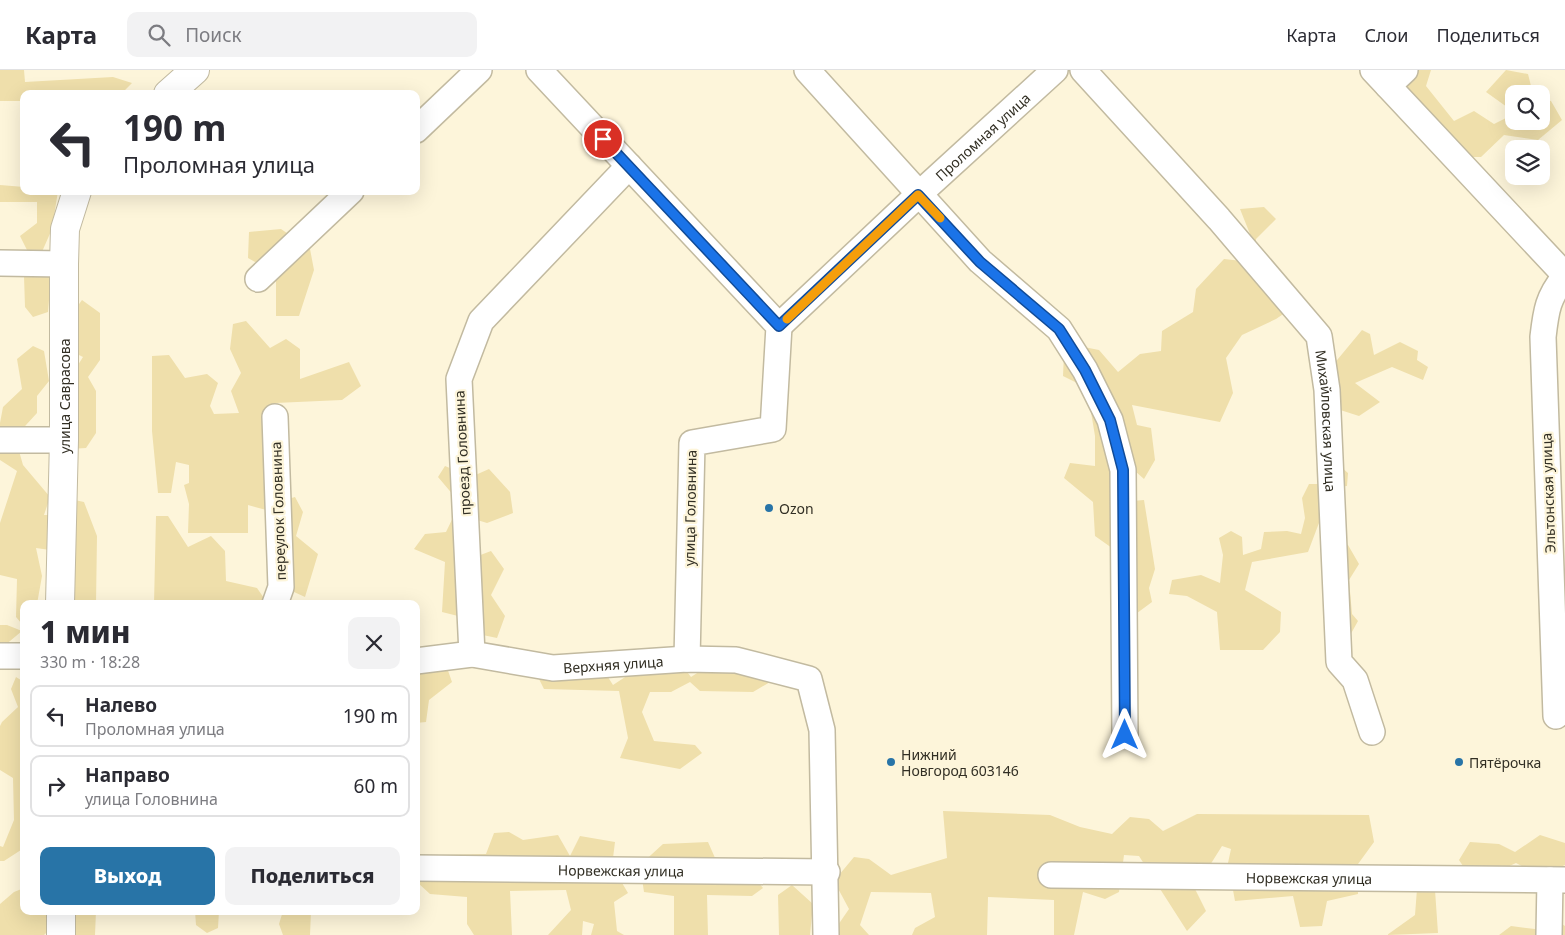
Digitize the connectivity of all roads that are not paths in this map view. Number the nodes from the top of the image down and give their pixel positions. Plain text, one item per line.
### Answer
1 (195, 70) edge
2 (480, 70) edge
3 (539, 70) edge
4 (807, 70) edge
5 (1055, 70) edge
6 (1083, 70) edge
7 (1389, 75) edge
8 (172, 90) edge
9 (420, 126) edge
10 (629, 166) junction
11 (76, 195) edge
12 (347, 195) edge
13 (918, 195) junction
14 (0, 263) edge
15 (64, 264) junction
16 (1565, 275) edge
17 (258, 279) dead end
18 (779, 326) junction
19 (276, 417) dead end
20 (0, 440) edge
21 (64, 440) junction
22 (60, 600) edge
23 (276, 600) edge
24 (472, 654) junction
25 (0, 656) edge
26 (20, 656) edge
27 (687, 659) junction
28 (420, 660) edge
29 (1556, 716) dead end
30 (1372, 732) dead end
31 (1125, 735) dead end
32 (420, 868) edge
33 (827, 872) junction
34 (1051, 875) dead end
35 (1558, 880) edge
36 (60, 915) edge
37 (60, 935) edge
38 (826, 935) edge
39 (1549, 935) edge

1 - 8 street
2 - 9 street
3 - 10 street
4 - 13 street
5 - 13 street, Проломная улица
6 - 30 street, Михайловская улица
7 - 16 street, Эльтонская улица
10 - 18 street
10 - 24 street, проезд Головнина
11 - 15 street, улица Саврасова
12 - 17 street
13 - 18 street, Проломная улица
13 - 31 street
14 - 15 street
15 - 21 street, улица Саврасова
16 - 29 street, Эльтонская улица
18 - 27 street, улица Головнина
19 - 23 street, переулок Головнина
20 - 21 street
21 - 22 street, улица Саврасова
24 - 27 street, Верхняя улица
24 - 28 street, Верхняя улица
25 - 26 street
27 - 33 street, Верхняя улица
32 - 33 street, Норвежская улица
33 - 38 street
34 - 35 street, Норвежская улица
35 - 39 street
36 - 37 street

